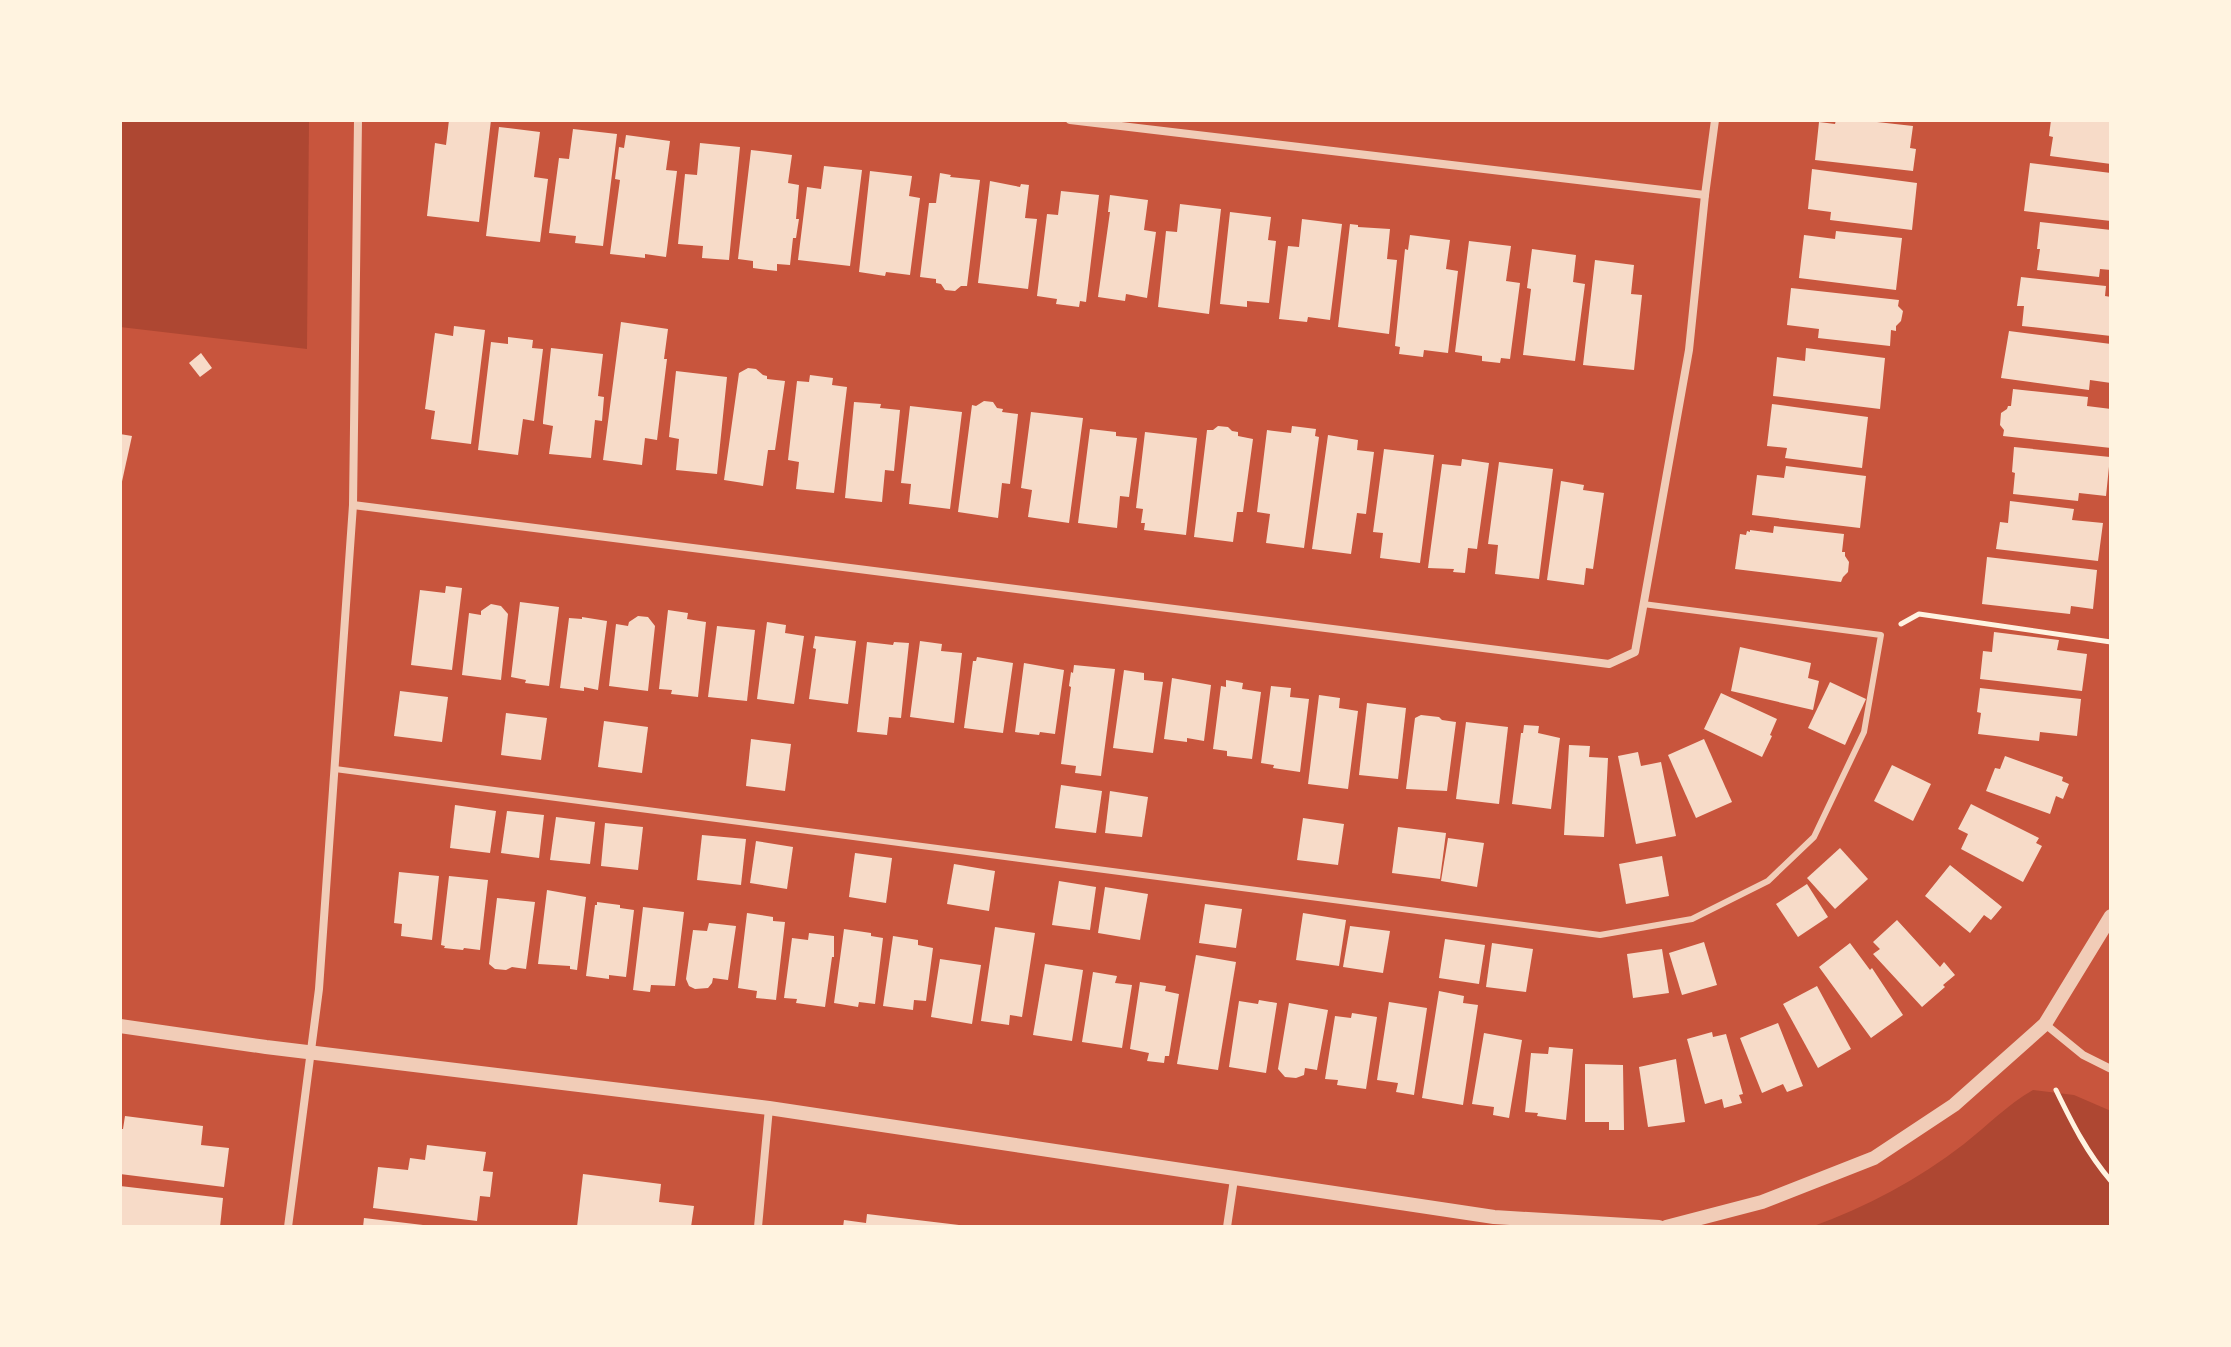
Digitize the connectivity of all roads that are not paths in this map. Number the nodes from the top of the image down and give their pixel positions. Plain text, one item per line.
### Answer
1 (358, 120) edge
2 (1070, 120) edge
3 (1715, 120) edge
4 (1705, 195) junction
5 (353, 505) junction
6 (1643, 604) junction
7 (335, 769) junction
8 (2111, 916) edge
9 (2045, 1024) junction
10 (120, 1026) edge
11 (310, 1051) junction
12 (2111, 1069) edge
13 (769, 1108) junction
14 (1234, 1179) junction
15 (288, 1227) edge
16 (758, 1227) edge
17 (1227, 1227) edge
18 (1659, 1227) edge
19 (1666, 1227) edge

1 - 5 street
2 - 4 street
3 - 4 street
4 - 6 street
5 - 6 street
5 - 7 street
6 - 7 lane
7 - 11 street
8 - 9 street
9 - 12 street
9 - 19 street
10 - 11 street
11 - 13 street
11 - 15 street
13 - 14 street
13 - 16 street
14 - 17 street
14 - 18 street

